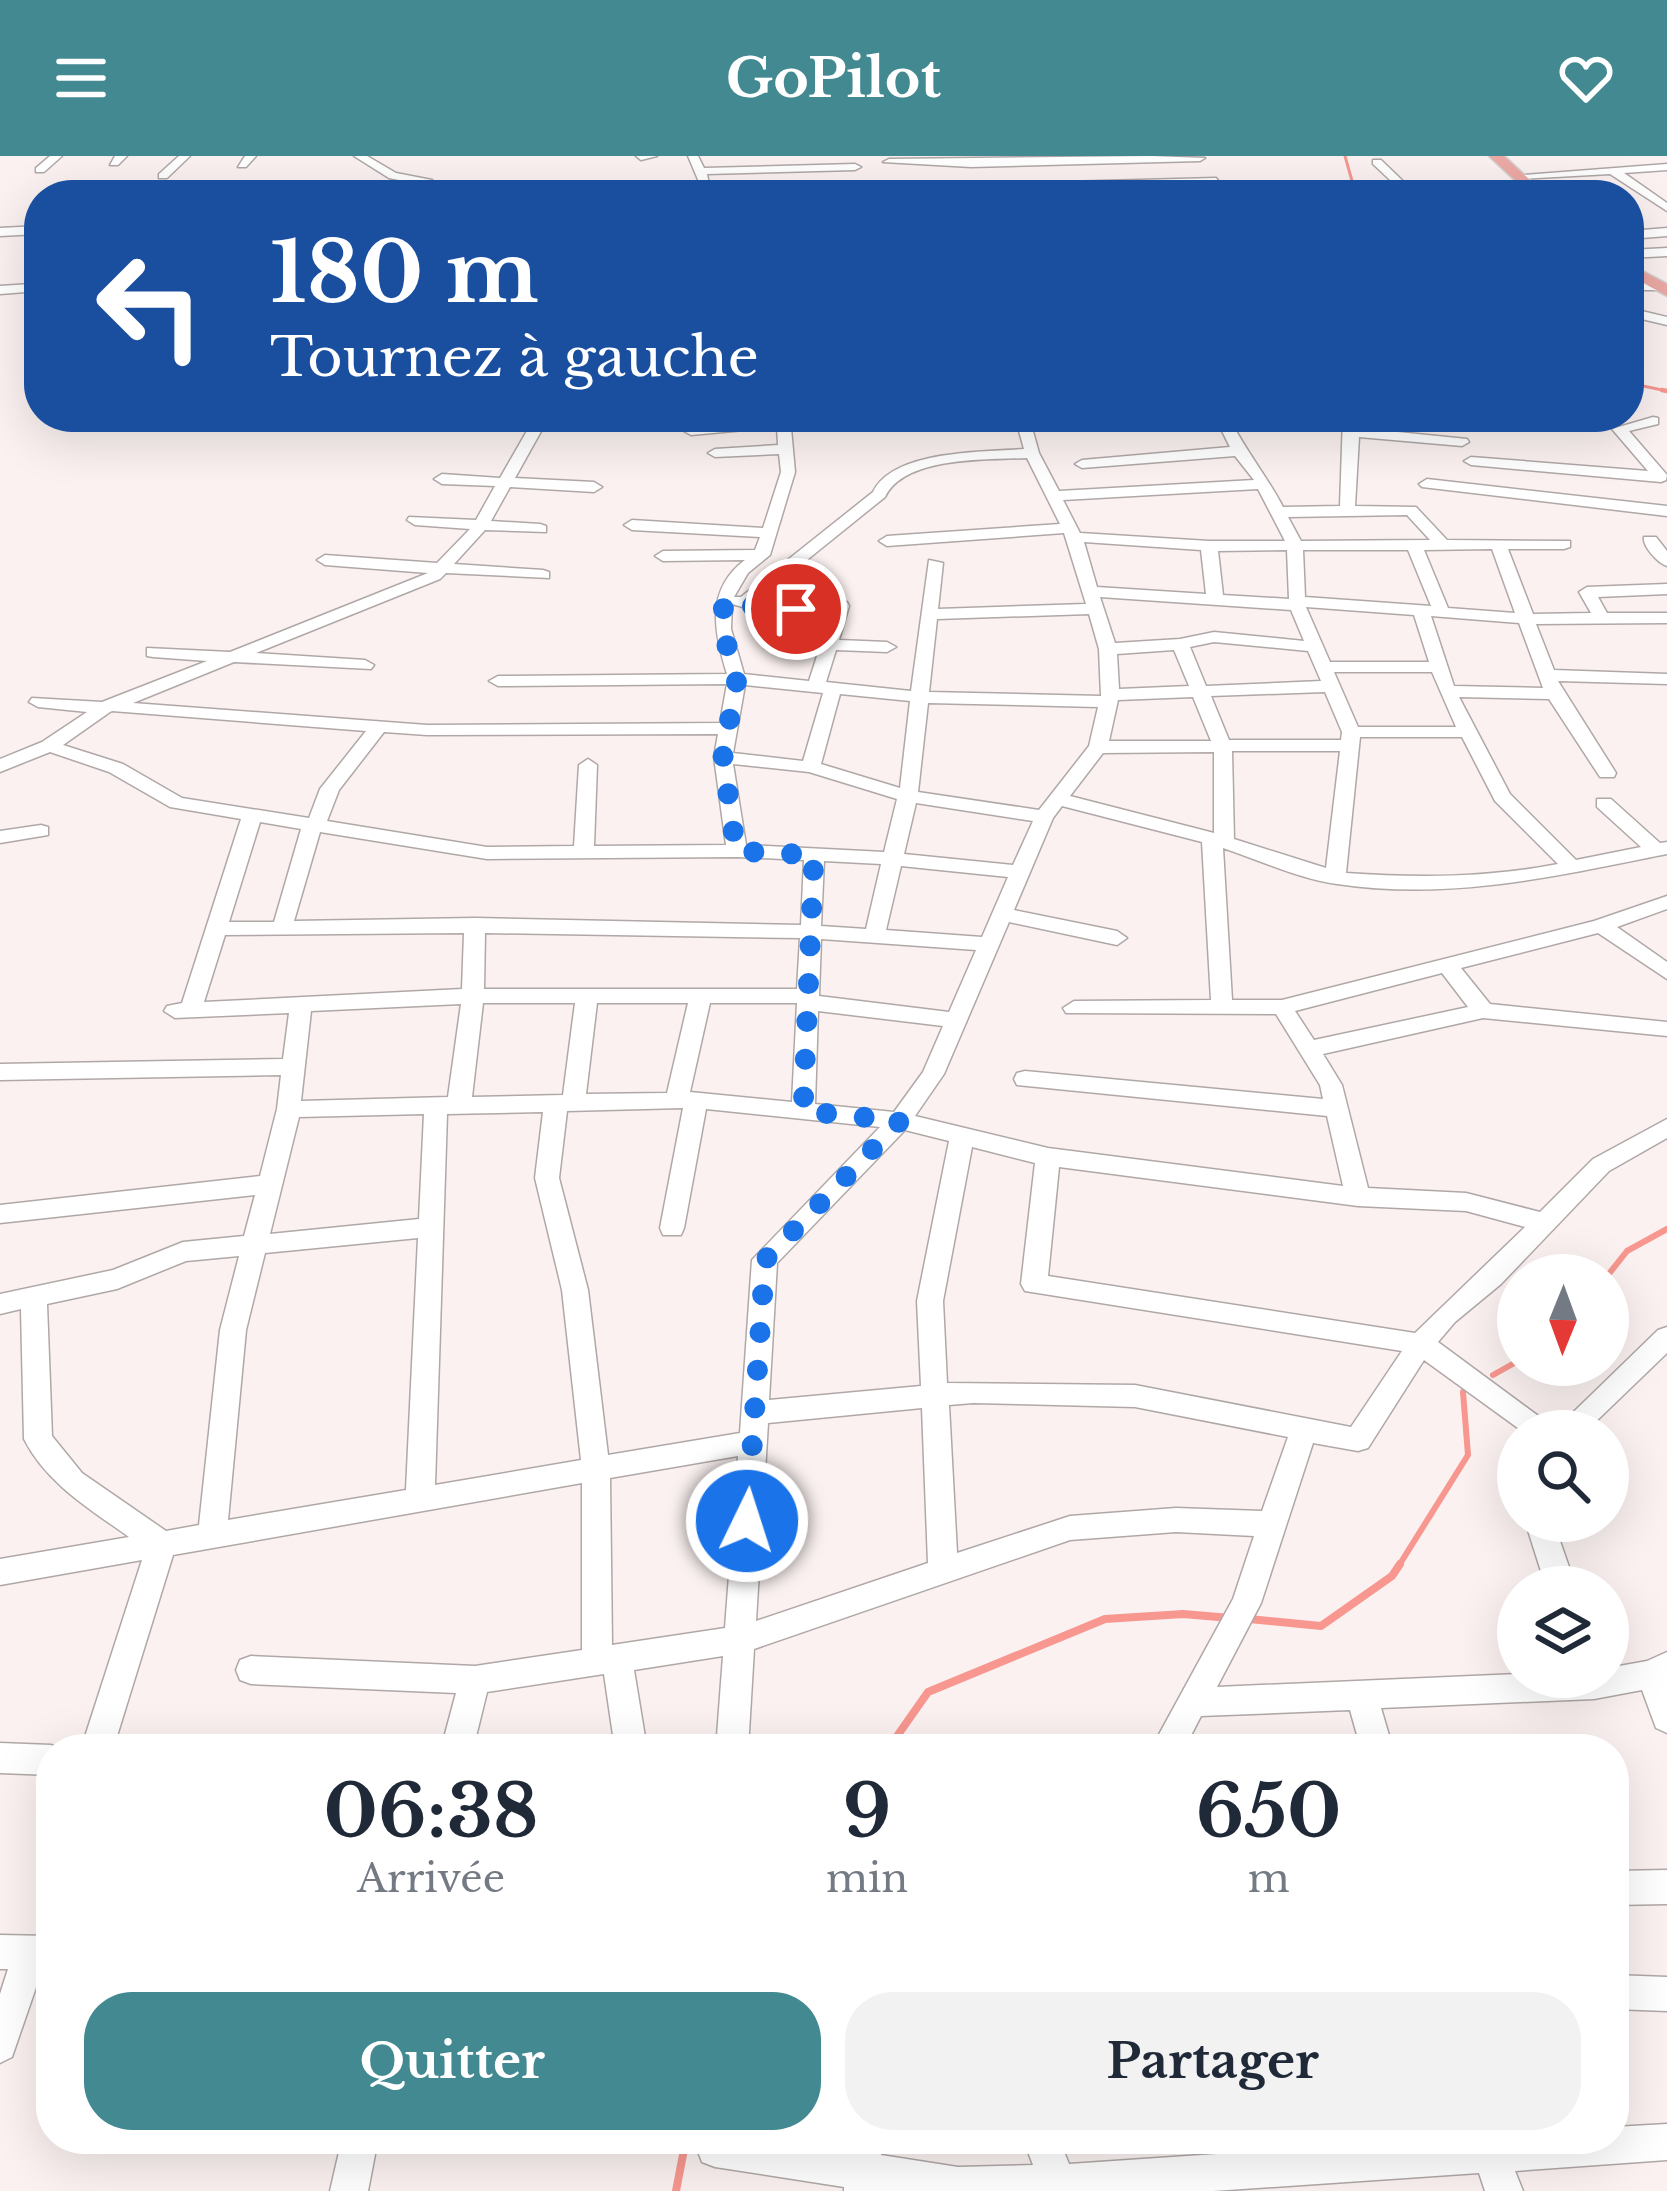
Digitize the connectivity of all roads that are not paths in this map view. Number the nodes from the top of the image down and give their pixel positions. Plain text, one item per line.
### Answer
1 (57, 156) edge
2 (185, 156) edge
3 (359, 156) edge
4 (652, 156) edge
5 (693, 156) edge
6 (1492, 156) edge
7 (1585, 156) edge
8 (640, 157) edge
9 (1200, 157) edge
10 (889, 159) edge
11 (1079, 159) edge
12 (971, 160) edge
13 (827, 162) edge
14 (1377, 162) dead end
15 (855, 167) dead end
16 (1667, 167) edge
17 (40, 170) dead end
18 (701, 171) junction
19 (1607, 171) junction
20 (164, 176) dead end
21 (416, 180) edge
22 (702, 180) edge
23 (1396, 180) edge
24 (1518, 180) edge
25 (1564, 180) edge
26 (1623, 180) edge
27 (1645, 193) edge
28 (1666, 203) edge
29 (533, 432) edge
30 (783, 432) edge
31 (1026, 432) edge
32 (1229, 432) edge
33 (1350, 432) edge
34 (1400, 432) edge
35 (1622, 432) edge
36 (1462, 442) dead end
37 (782, 449) junction
38 (1239, 452) junction
39 (715, 453) dead end
40 (1032, 453) junction
41 (1471, 460) dead end
42 (1082, 464) dead end
43 (1642, 476) junction
44 (442, 478) dead end
45 (504, 484) junction
46 (1264, 484) junction
47 (1427, 484) dead end
48 (594, 488) dead end
49 (1054, 496) junction
50 (1663, 510) edge
51 (1347, 511) junction
52 (1279, 512) junction
53 (415, 520) dead end
54 (480, 525) junction
55 (632, 525) dead end
56 (540, 529) dead end
57 (768, 533) junction
58 (1072, 533) junction
59 (1651, 540) dead end
60 (887, 541) dead end
61 (1413, 543) junction
62 (1441, 543) junction
63 (1295, 544) junction
64 (1498, 544) junction
65 (1564, 544) dead end
66 (1209, 546) junction
67 (762, 555) junction
68 (663, 556) dead end
69 (325, 560) dead end
70 (1667, 561) edge
71 (935, 562) dead end
72 (442, 568) junction
73 (543, 574) dead end
74 (1667, 589) edge
75 (1215, 599) junction
76 (724, 600) junction
77 (1093, 600) junction
78 (746, 601) junction
79 (1297, 603) junction
80 (1432, 612) junction
81 (929, 614) junction
82 (1659, 618) edge
83 (1530, 619) junction
84 (1602, 619) junction
85 (1667, 643) edge
86 (1180, 644) junction
87 (829, 645) junction
88 (1315, 646) junction
89 (886, 647) dead end
90 (1108, 649) junction
91 (153, 652) dead end
92 (232, 657) junction
93 (365, 665) dead end
94 (1324, 667) junction
95 (1439, 667) junction
96 (737, 679) junction
97 (1667, 679) edge
98 (498, 681) dead end
99 (1551, 685) junction
100 (1332, 686) junction
101 (825, 688) junction
102 (1447, 691) junction
103 (1199, 692) junction
104 (920, 697) junction
105 (1109, 699) junction
106 (38, 702) dead end
107 (107, 707) junction
108 (379, 726) junction
109 (728, 728) junction
110 (1468, 732) junction
111 (1350, 738) junction
112 (49, 746) junction
113 (1098, 747) junction
114 (1223, 748) junction
115 (723, 757) junction
116 (588, 765) dead end
117 (0, 766) edge
118 (811, 767) junction
119 (1607, 773) dead end
120 (907, 796) junction
121 (1604, 803) dead end
122 (1050, 808) junction
123 (252, 816) junction
124 (314, 825) junction
125 (40, 831) dead end
126 (0, 837) edge
127 (1218, 840) junction
128 (1662, 849) edge
129 (736, 851) junction
130 (584, 852) junction
131 (814, 855) junction
132 (892, 859) junction
133 (1572, 867) junction
134 (1019, 872) junction
135 (1335, 878) junction
136 (1667, 902) edge
137 (1000, 914) junction
138 (475, 925) junction
139 (1601, 926) junction
140 (282, 928) junction
141 (216, 929) junction
142 (810, 933) junction
143 (875, 934) junction
144 (1117, 938) dead end
145 (986, 944) junction
146 (1446, 964) junction
147 (1667, 972) edge
148 (472, 996) junction
149 (587, 996) junction
150 (701, 996) junction
151 (808, 999) junction
152 (300, 1007) junction
153 (1222, 1007) junction
154 (1282, 1007) junction
155 (1074, 1008) dead end
156 (1484, 1011) junction
157 (955, 1021) junction
158 (1667, 1029) edge
159 (1309, 1049) junction
160 (294, 1067) junction
161 (0, 1072) edge
162 (1024, 1079) dead end
163 (687, 1100) junction
164 (565, 1103) junction
165 (447, 1105) junction
166 (289, 1108) junction
167 (1337, 1109) junction
168 (803, 1111) junction
169 (900, 1121) junction
170 (1667, 1127) edge
171 (962, 1136) junction
172 (1048, 1157) junction
173 (272, 1184) junction
174 (1358, 1197) junction
175 (0, 1214) edge
176 (1545, 1223) junction
177 (431, 1227) junction
178 (672, 1228) dead end
179 (256, 1245) junction
180 (34, 1297) junction
181 (0, 1304) edge
182 (1667, 1337) edge
183 (1421, 1344) junction
184 (935, 1396) junction
185 (1514, 1410) edge
186 (1590, 1410) edge
187 (753, 1427) junction
188 (1304, 1430) junction
189 (596, 1469) junction
190 (420, 1499) junction
191 (1272, 1524) junction
192 (212, 1535) junction
193 (162, 1544) junction
194 (943, 1568) junction
195 (0, 1572) edge
196 (739, 1640) junction
197 (607, 1660) junction
198 (251, 1670) dead end
199 (1659, 1670) edge
200 (1629, 1675) edge
201 (475, 1680) junction
202 (1497, 1687) edge
203 (1361, 1696) junction
204 (1193, 1702) junction
205 (1667, 1718) edge
206 (102, 1734) edge
207 (462, 1734) edge
208 (627, 1734) edge
209 (733, 1734) edge
210 (1175, 1734) edge
211 (1372, 1734) edge
212 (0, 1758) edge
213 (36, 1759) edge
214 (1667, 1887) edge
215 (1629, 1888) edge
216 (27, 1953) edge
217 (1629, 1993) edge
218 (1667, 1994) edge
219 (0, 2045) edge
220 (1667, 2142) edge
221 (1629, 2143) edge
222 (357, 2154) edge
223 (750, 2154) edge
224 (1047, 2154) edge
225 (1420, 2154) edge
226 (1491, 2154) edge
227 (862, 2167) edge
228 (1058, 2183) junction
229 (1175, 2183) edge
230 (350, 2191) edge
231 (1504, 2191) edge

1 - 17 street
2 - 20 street
3 - 21 street
4 - 8 street
5 - 18 street
6 - 24 main road
7 - 19 street
9 - 11 street
10 - 12 street
11 - 12 street
13 - 15 street
13 - 18 street
14 - 23 street
16 - 19 street
18 - 22 street
19 - 25 street
19 - 26 street
27 - 28 street
29 - 45 street
30 - 37 street
31 - 40 street
32 - 38 street
33 - 51 street
34 - 36 street
35 - 43 street
37 - 39 street
37 - 57 street
38 - 42 street
38 - 46 street
40 - 49 street
40 - 78 street
41 - 43 street
43 - 50 street
44 - 45 street
45 - 48 street
45 - 54 street
46 - 49 street
46 - 52 street
47 - 50 street
49 - 58 street
51 - 52 street
51 - 62 street
52 - 63 street
53 - 54 street
54 - 56 street
54 - 72 street
55 - 57 street
57 - 67 street
58 - 60 street
58 - 66 street
58 - 77 street
59 - 70 street
61 - 62 street
61 - 63 street
61 - 80 street
62 - 64 street
63 - 66 street
63 - 79 street
64 - 65 street
64 - 83 street
66 - 75 street
67 - 68 street
67 - 76 street
69 - 72 street
71 - 81 street
72 - 73 street
72 - 92 street
74 - 84 street
75 - 77 street
75 - 79 street
76 - 78 street
76 - 96 street
77 - 81 street
77 - 90 street
78 - 87 street
79 - 80 street
79 - 88 street
80 - 83 street
80 - 95 street
81 - 104 street
82 - 84 street
82 - 85 street
83 - 84 street
83 - 99 street
86 - 88 street
86 - 90 street
86 - 103 street
87 - 89 street
87 - 101 street
88 - 94 street
90 - 105 street
91 - 92 street
92 - 93 street
92 - 107 street
94 - 95 street
94 - 100 street
95 - 102 street
96 - 98 street
96 - 101 street
96 - 109 street
97 - 99 street
99 - 102 street
99 - 119 street
100 - 103 street
100 - 111 street
101 - 104 street
101 - 118 street
102 - 110 street
103 - 105 street
103 - 114 street
104 - 105 street
104 - 120 street
105 - 113 street
106 - 107 street
107 - 108 street
107 - 112 street
108 - 109 street
108 - 124 street
109 - 115 street
110 - 111 street
110 - 133 street
111 - 114 street
111 - 135 street
112 - 117 street
112 - 123 street
113 - 114 street
113 - 122 street
114 - 127 street
115 - 118 street
115 - 129 street
116 - 130 street
118 - 120 street
120 - 122 street
120 - 132 street
121 - 128 street
122 - 127 street
122 - 134 street
123 - 124 street
123 - 141 street
124 - 130 street
124 - 140 street
125 - 126 street
127 - 135 street
127 - 153 street
128 - 133 street
129 - 130 street
129 - 131 street
131 - 132 street
131 - 142 street
132 - 134 street
132 - 143 street
133 - 135 street
134 - 137 street
136 - 139 street
137 - 144 street
137 - 145 street
138 - 140 street
138 - 142 street
138 - 148 street
139 - 146 street
139 - 147 street
140 - 141 street
141 - 152 street
142 - 143 street
142 - 151 street
143 - 145 street
145 - 157 street
146 - 154 street
146 - 156 street
148 - 149 street
148 - 152 street
148 - 165 street
149 - 150 street
149 - 164 street
150 - 151 street
150 - 163 street
151 - 157 street
151 - 168 street
152 - 160 street
153 - 154 street
153 - 155 street
154 - 159 street
156 - 158 street
156 - 159 street
157 - 169 street
159 - 167 street
160 - 161 street
160 - 166 street
162 - 167 street
163 - 164 street
163 - 168 street
163 - 178 street
164 - 165 street
164 - 189 street
165 - 166 street
165 - 177 street
166 - 173 street
167 - 174 street
168 - 169 street
169 - 171 street
169 - 187 street
170 - 176 street
171 - 172 street
171 - 184 street
172 - 174 street
172 - 183 street
173 - 175 street
173 - 179 street
174 - 176 street
176 - 183 street
177 - 179 street
177 - 190 street
179 - 180 street
179 - 192 street
180 - 181 street
180 - 193 street
182 - 186 street
183 - 185 street
183 - 188 street
184 - 187 street
184 - 188 street
184 - 194 street
187 - 189 street
187 - 196 street
188 - 191 street
189 - 190 street
189 - 197 street
190 - 192 street
191 - 194 street
191 - 204 street
192 - 193 street
193 - 195 street
193 - 206 street
194 - 196 street
196 - 197 street
196 - 209 street
197 - 201 street
197 - 208 street
198 - 201 street
199 - 200 street
199 - 205 street
201 - 207 street
202 - 203 street
203 - 204 street
203 - 211 street
204 - 210 street
212 - 213 street
214 - 215 street
216 - 219 street
217 - 218 street
220 - 221 street
222 - 230 street
223 - 227 street
224 - 228 street
225 - 229 street
226 - 231 street
227 - 228 street
228 - 229 street

